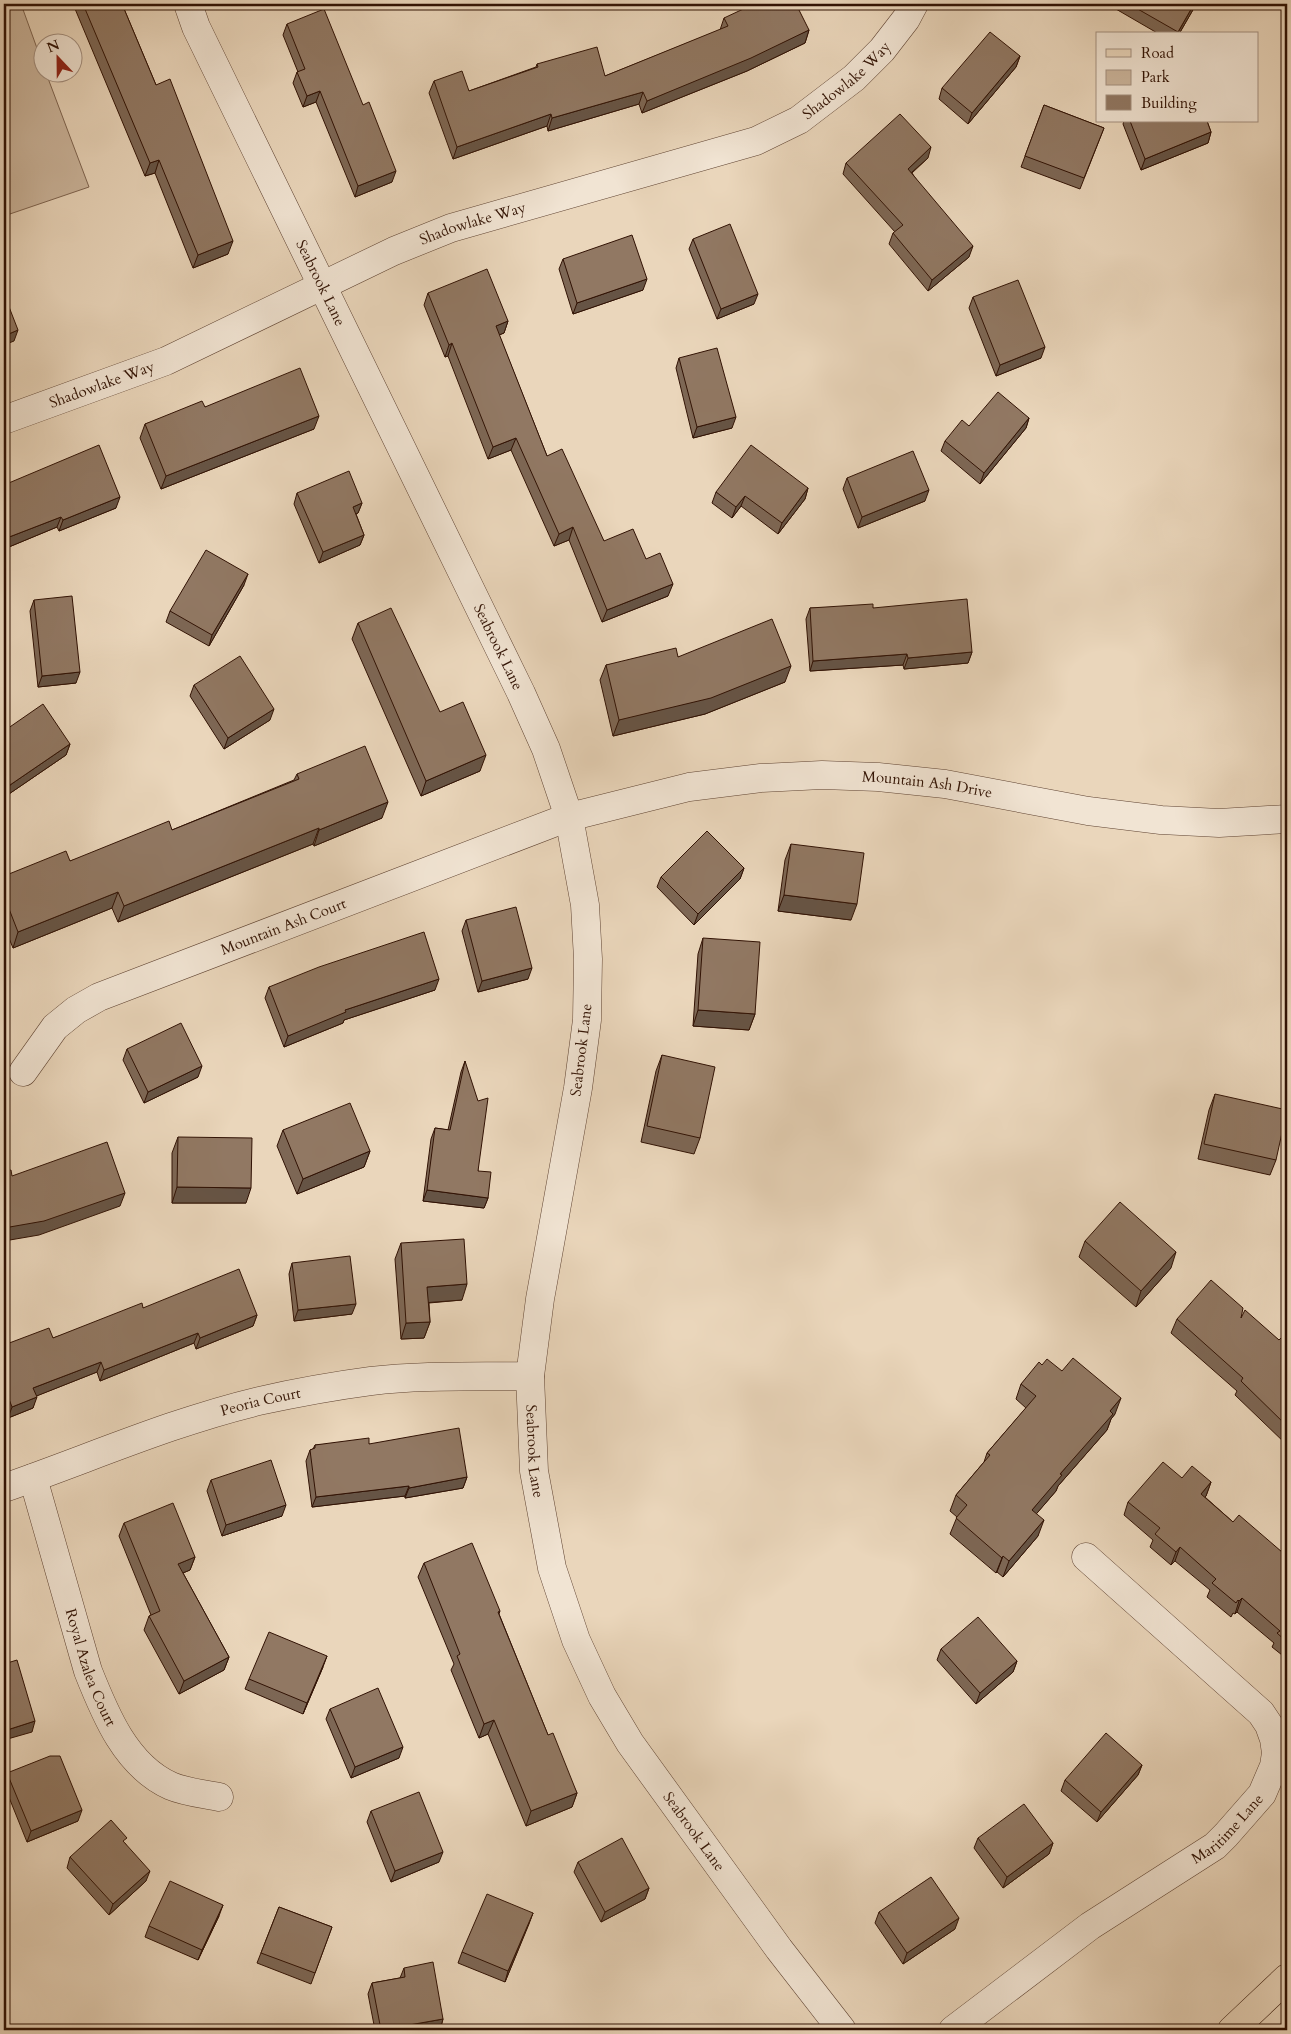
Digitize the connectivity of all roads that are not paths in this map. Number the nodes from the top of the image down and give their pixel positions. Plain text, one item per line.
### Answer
1 (188, 4) edge
2 (914, 4) edge
3 (322, 286) junction
4 (4, 420) edge
5 (569, 817) junction
6 (1287, 818) edge
7 (23, 1072) dead end
8 (530, 1376) junction
9 (33, 1478) junction
10 (4, 1488) edge
11 (1086, 1557) dead end
12 (219, 1797) dead end
13 (1287, 1978) edge
14 (842, 2030) edge
15 (953, 2030) edge
16 (1232, 2030) edge

1 - 3 street, Seabrook Lane
2 - 3 street, Shadowlake Way
3 - 4 street, Shadowlake Way
3 - 5 street, Seabrook Lane
5 - 6 street, Mountain Ash Drive
5 - 7 street, Mountain Ash Court
5 - 8 street, Seabrook Lane
8 - 9 street, Peoria Court
8 - 14 street, Seabrook Lane
9 - 10 street, Peoria Court
9 - 12 street, Royal Azalea Court
11 - 15 street, Maritime Lane
13 - 16 main road

